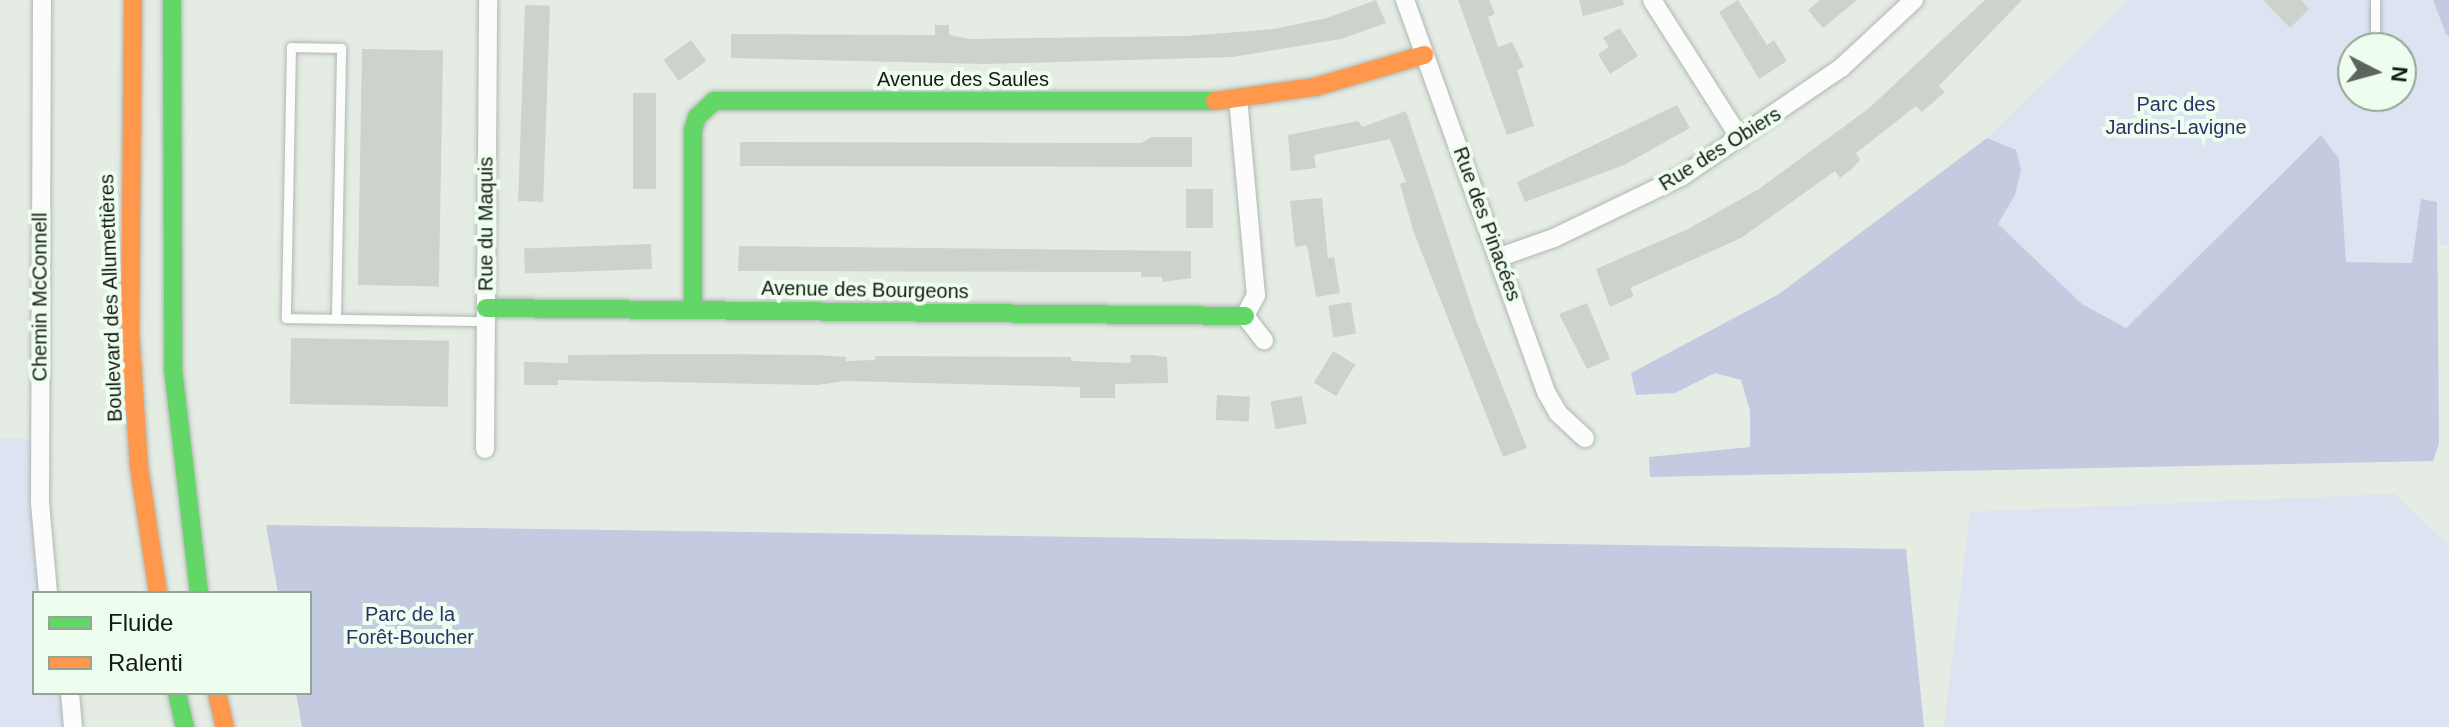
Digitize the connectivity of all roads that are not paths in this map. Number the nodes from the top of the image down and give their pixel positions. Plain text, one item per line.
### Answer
1 (42, 0) edge
2 (133, 0) edge
3 (172, 0) edge
4 (488, 0) edge
5 (1405, 0) edge
6 (1652, 0) edge
7 (1914, 0) edge
8 (2375, 0) edge
9 (2375, 32) edge
10 (1424, 55) junction
11 (1238, 98) junction
12 (1740, 138) junction
13 (1500, 257) junction
14 (693, 310) junction
15 (486, 314) junction
16 (336, 316) junction
17 (1245, 316) junction
18 (1264, 340) dead end
19 (1585, 438) dead end
20 (485, 449) dead end
21 (48, 591) edge
22 (158, 591) edge
23 (199, 591) edge
24 (70, 695) edge
25 (177, 695) edge
26 (217, 695) edge
27 (73, 727) edge
28 (185, 727) edge
29 (225, 727) edge

1 - 21 street, Chemin McConnell
2 - 22 main road, Boulevard des Allumettières
3 - 23 main road
4 - 15 street, Rue du Maquis
5 - 10 street, Rue des Pinacées
6 - 12 street
7 - 12 street, Rue des Obiers
8 - 9 lane
10 - 11 main road, Avenue des Saules
10 - 13 street, Rue des Pinacées
11 - 14 main road, Avenue des Saules
11 - 17 street
12 - 13 street, Rue des Obiers
13 - 19 street, Rue des Pinacées
14 - 15 main road, Avenue des Bourgeons
14 - 17 main road, Avenue des Bourgeons
15 - 16 lane
15 - 20 street, Rue du Maquis
16 - 16 lane
17 - 18 street
24 - 27 street
25 - 28 main road
26 - 29 main road

